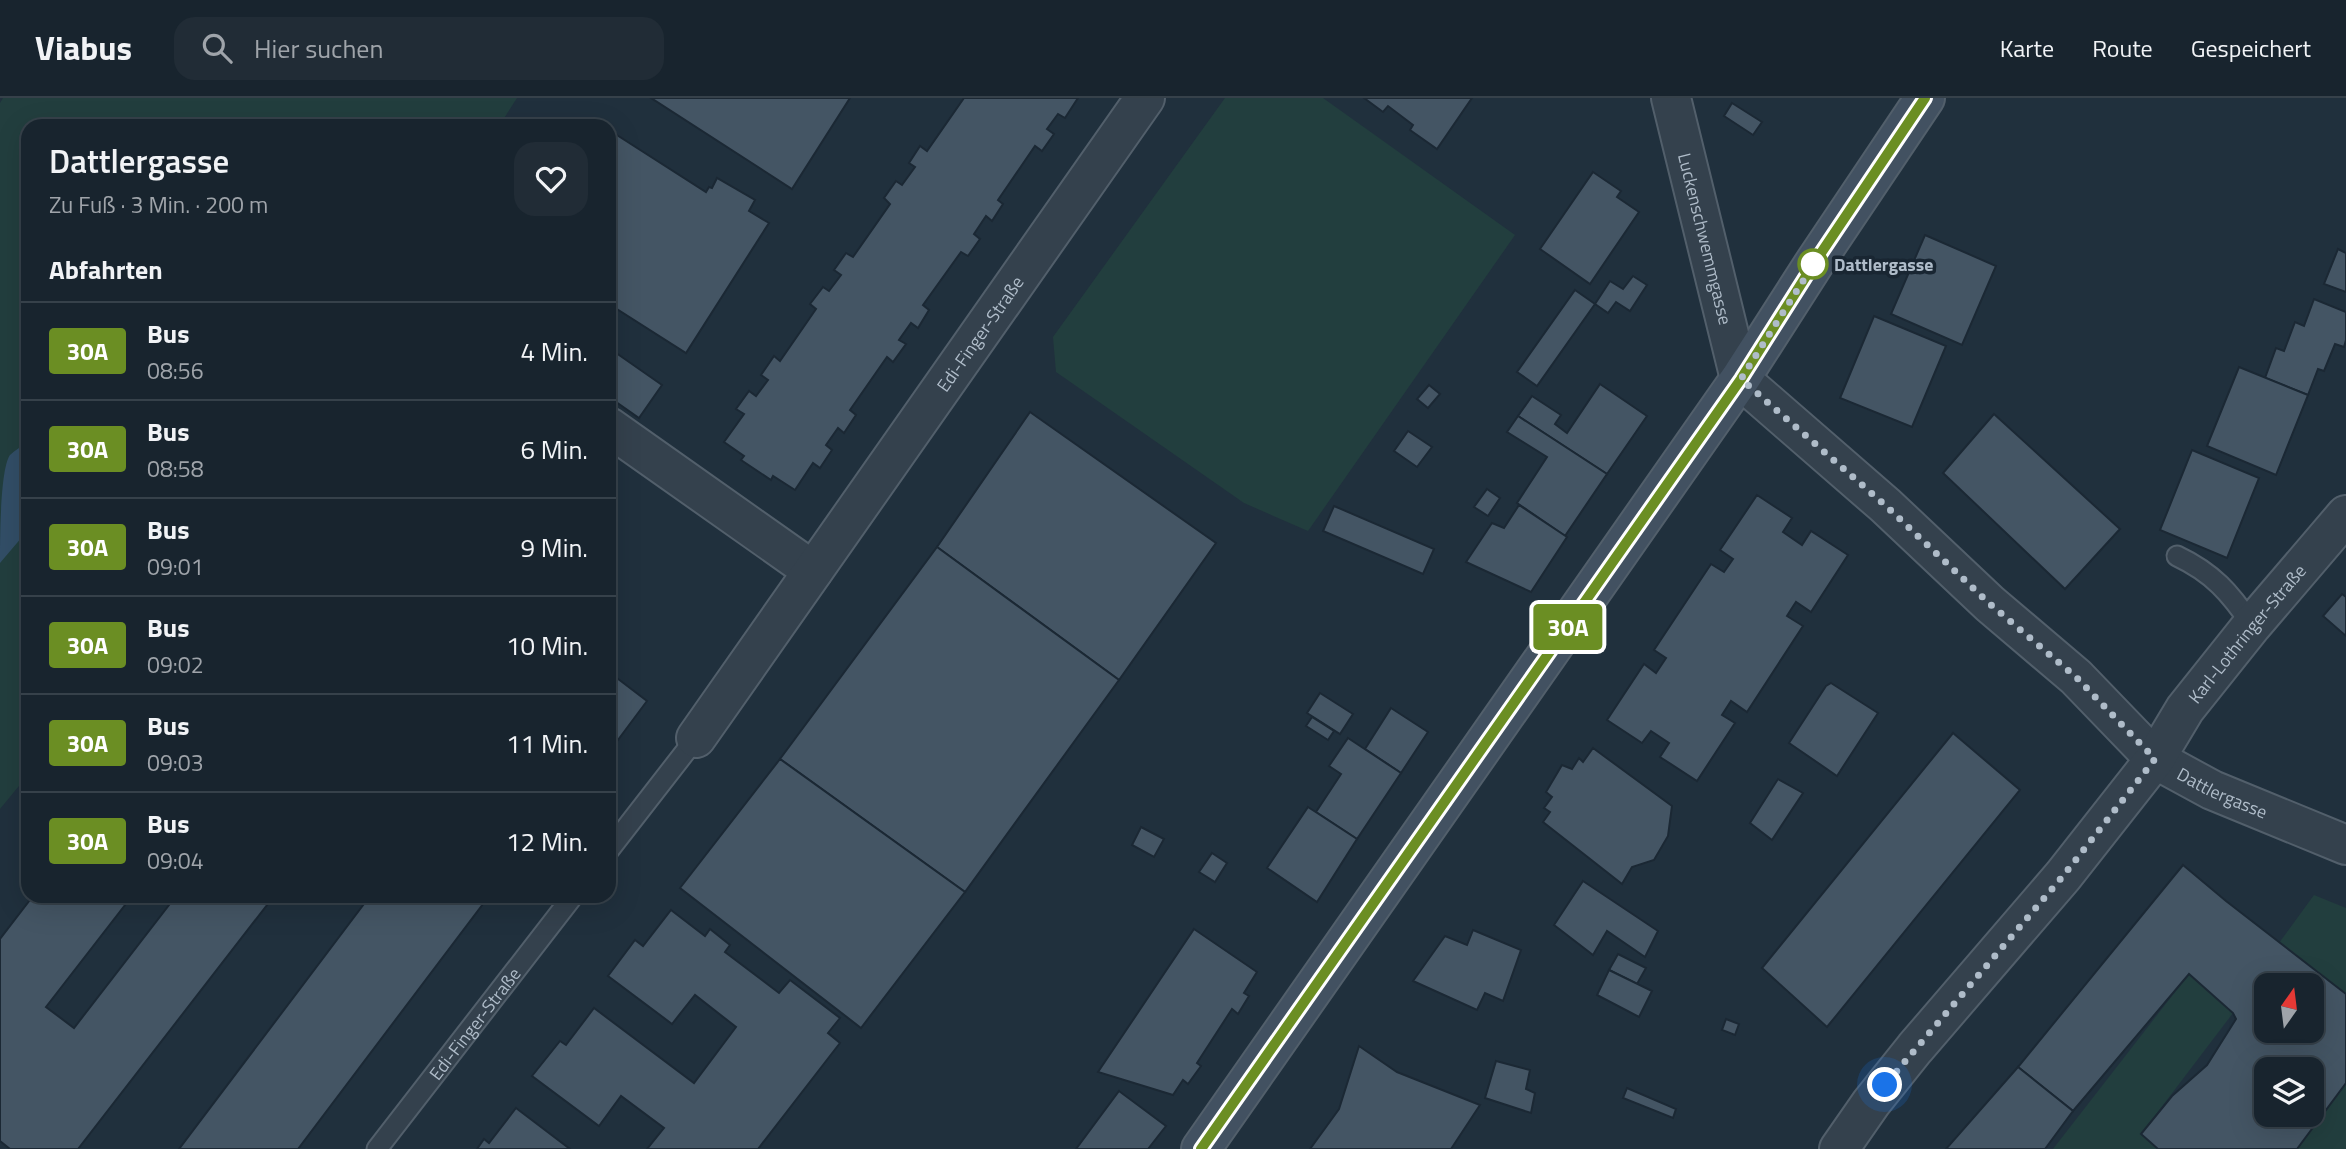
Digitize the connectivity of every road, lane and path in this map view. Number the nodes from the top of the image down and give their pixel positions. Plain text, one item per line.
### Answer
1 (1145, 98) edge
2 (1671, 98) edge
3 (1925, 98) edge
4 (1741, 379) junction
5 (616, 433) edge
6 (2346, 515) edge
7 (2177, 556) dead end
8 (813, 571) junction
9 (2252, 625) junction
10 (696, 737) joint
11 (2155, 759) junction
12 (616, 841) edge
13 (2346, 845) edge
14 (568, 903) edge
15 (377, 1149) edge
16 (1201, 1149) edge
17 (1839, 1149) edge

1 - 8 street, Edi-Finger-Straße
2 - 4 street, Luckenschwemmgasse
3 - 4 street
4 - 11 street, Dattlergasse
4 - 16 street
5 - 8 street
6 - 9 street, Karl-Lothringer-Straße
7 - 9 lane
8 - 10 street, Edi-Finger-Straße
9 - 11 street, Karl-Lothringer-Straße
10 - 12 lane, Edi-Finger-Straße
11 - 13 street, Dattlergasse
11 - 17 street, Karl-Lothringer-Straße
14 - 15 lane, Edi-Finger-Straße

